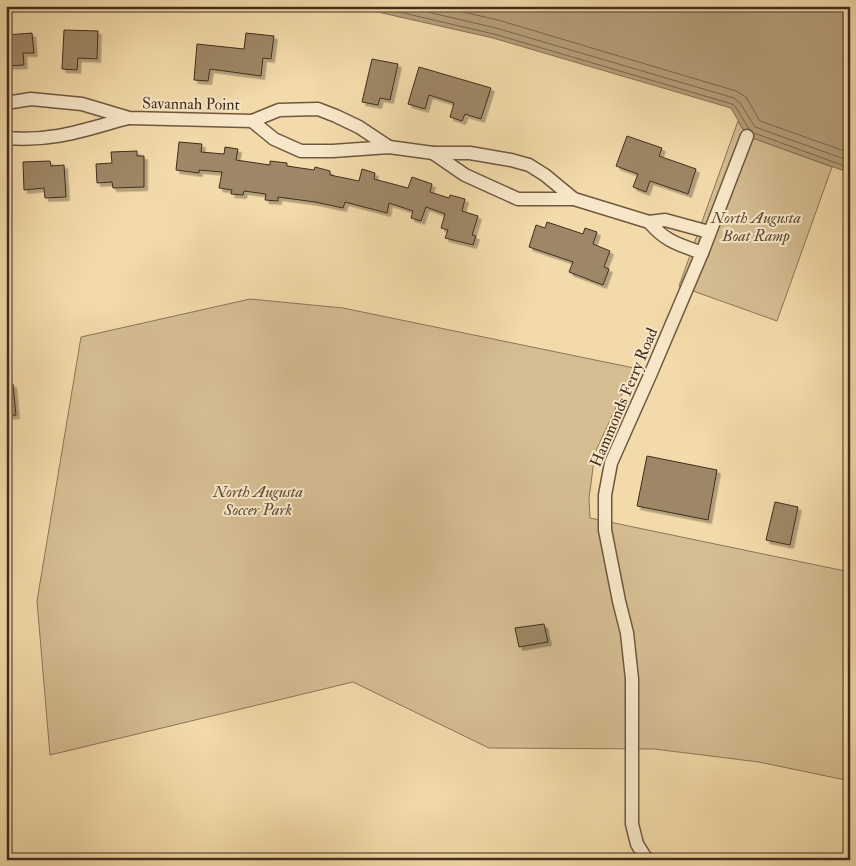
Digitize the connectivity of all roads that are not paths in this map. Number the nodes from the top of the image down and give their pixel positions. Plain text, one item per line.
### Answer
1 (6, 103) edge
2 (129, 118) junction
3 (252, 121) junction
4 (747, 136) dead end
5 (6, 138) edge
6 (389, 147) junction
7 (433, 153) junction
8 (574, 199) junction
9 (649, 222) junction
10 (710, 232) junction
11 (702, 253) junction
12 (647, 860) edge

1 - 2 street, Savannah Point
2 - 3 street, Savannah Point
2 - 5 street, Savannah Point
3 - 6 street, Savannah Point
3 - 6 street, Savannah Point
4 - 10 street, Hammonds Ferry Road
6 - 7 street, Savannah Point
7 - 8 street, Savannah Point
7 - 8 street, Savannah Point
8 - 9 street, Savannah Point
9 - 10 street, Savannah Point
9 - 11 street, Savannah Point
10 - 11 street, Hammonds Ferry Road
11 - 12 street, Hammonds Ferry Road

